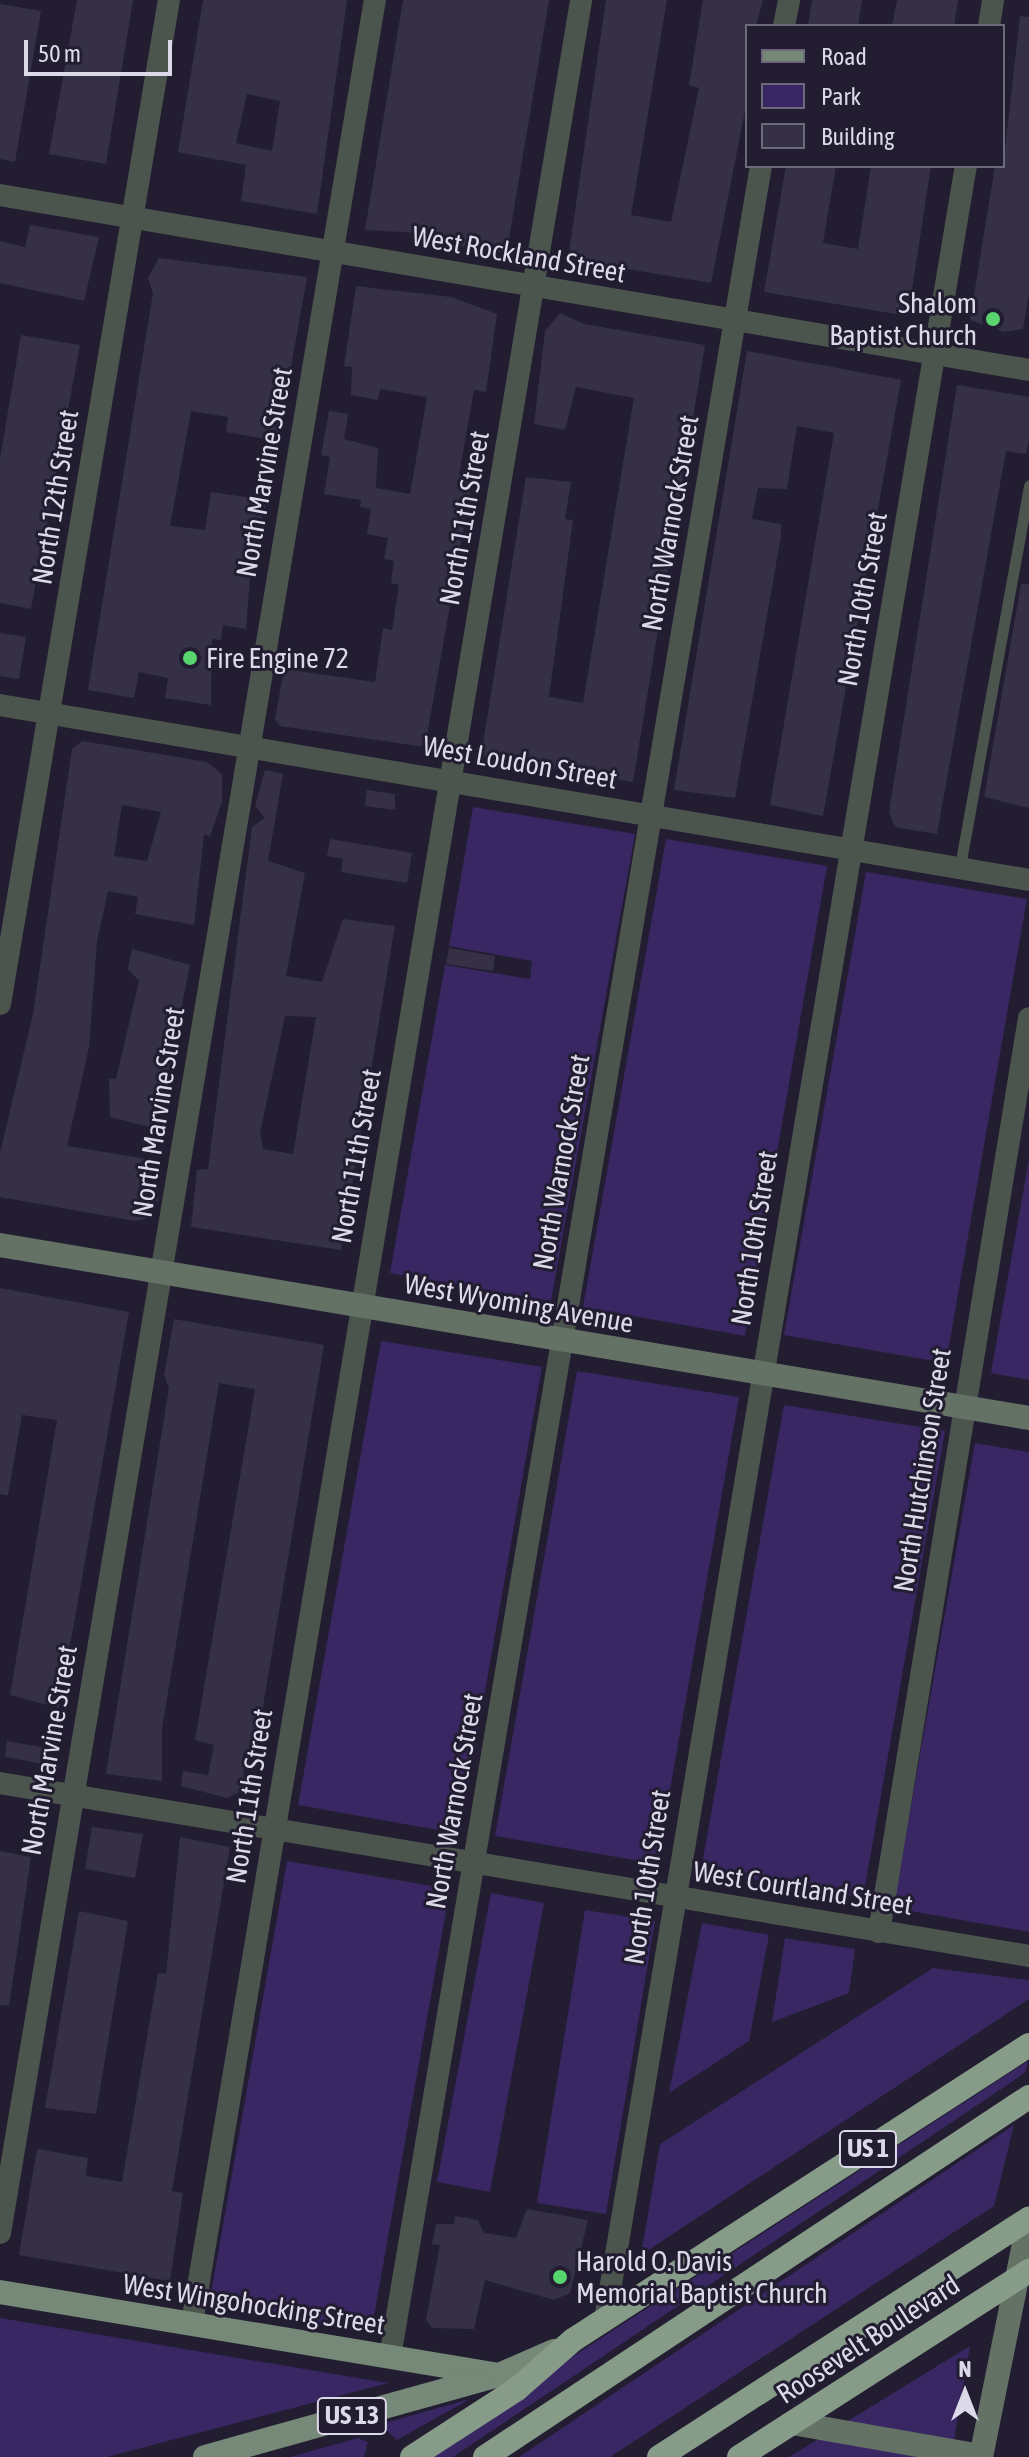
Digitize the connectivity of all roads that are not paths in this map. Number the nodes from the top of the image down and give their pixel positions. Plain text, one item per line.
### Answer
1 (169, 0) edge
2 (375, 0) edge
3 (581, 0) edge
4 (789, 0) edge
5 (993, 0) edge
6 (784, 24) edge
7 (989, 24) edge
8 (761, 168) edge
9 (966, 168) edge
10 (0, 195) edge
11 (131, 216) junction
12 (331, 251) junction
13 (534, 287) junction
14 (735, 320) junction
15 (934, 355) junction
16 (1029, 370) edge
17 (1029, 485) edge
18 (0, 705) edge
19 (49, 714) junction
20 (248, 747) junction
21 (451, 780) junction
22 (650, 814) junction
23 (849, 846) junction
24 (960, 866) junction
25 (1029, 880) edge
26 (0, 1004) edge
27 (1029, 1018) edge
28 (0, 1245) edge
29 (161, 1273) junction
30 (361, 1307) junction
31 (561, 1342) junction
32 (762, 1373) junction
33 (962, 1407) junction
34 (1029, 1418) edge
35 (0, 1783) edge
36 (71, 1795) junction
37 (273, 1829) junction
38 (474, 1863) junction
39 (673, 1897) junction
40 (879, 1932) junction
41 (1029, 1956) edge
42 (1029, 2045) edge
43 (1029, 2097) edge
44 (1029, 2219) edge
45 (0, 2233) edge
46 (1021, 2276) edge
47 (0, 2292) edge
48 (605, 2320) junction
49 (192, 2323) junction
50 (573, 2340) junction
51 (390, 2357) junction
52 (499, 2375) junction
53 (792, 2423) junction
54 (711, 2426) junction
55 (205, 2457) edge
56 (412, 2457) edge
57 (485, 2457) edge
58 (659, 2457) edge
59 (678, 2457) edge
60 (739, 2457) edge
61 (984, 2457) edge

1 - 11 street, North 12th Street
2 - 12 street, North Marvine Street
3 - 13 street, North 11th Street
4 - 6 street
5 - 7 street
8 - 14 street, North Warnock Street
9 - 15 street, North 10th Street
10 - 11 street, West Rockland Street
11 - 12 street, West Rockland Street
11 - 19 street, North 12th Street
12 - 13 street, West Rockland Street
12 - 20 street, North Marvine Street
13 - 14 street, West Rockland Street
13 - 21 street, North 11th Street
14 - 15 street, West Rockland Street
14 - 22 street, North Warnock Street
15 - 16 street, West Rockland Street
15 - 23 street, North 10th Street
17 - 24 lane
18 - 19 street, West Loudon Street
19 - 20 street, West Loudon Street
19 - 26 street, North 12th Street
20 - 21 street, West Loudon Street
20 - 29 street, North Marvine Street
21 - 22 street, West Loudon Street
21 - 30 street, North 11th Street
22 - 23 street, West Loudon Street
22 - 31 street, North Warnock Street
23 - 24 street, West Loudon Street
23 - 32 street, North 10th Street
24 - 25 street, West Loudon Street
27 - 33 street, North Hutchinson Street
28 - 29 street, West Wyoming Avenue
29 - 30 street, West Wyoming Avenue
29 - 36 street, North Marvine Street
30 - 31 street, West Wyoming Avenue
30 - 37 street, North 11th Street
31 - 32 street, West Wyoming Avenue
31 - 38 street, North Warnock Street
32 - 33 street, West Wyoming Avenue
32 - 39 street, North 10th Street
33 - 34 street, West Wyoming Avenue
33 - 40 street, North Hutchinson Street
35 - 36 street, West Courtland Street
36 - 37 street, West Courtland Street
36 - 45 street, North Marvine Street
37 - 38 street, West Courtland Street
37 - 49 street, North 11th Street
38 - 39 street, West Courtland Street
38 - 51 street, North Warnock Street
39 - 40 street, West Courtland Street
39 - 48 street, North 10th Street
40 - 41 street, West Courtland Street
42 - 48 highway, US 1
43 - 57 highway, US 1
44 - 46 street
44 - 54 highway
46 - 53 highway, Roosevelt Boulevard
46 - 61 street
47 - 49 main road, West Wingohocking Street
48 - 50 highway, US 1
49 - 51 main road, West Wingohocking Street
50 - 52 main road, US 13
50 - 56 highway, US 1
51 - 52 main road, West Wingohocking Street
52 - 55 main road, US 13
53 - 60 highway, Roosevelt Boulevard
53 - 61 street
54 - 58 highway
54 - 59 highway

